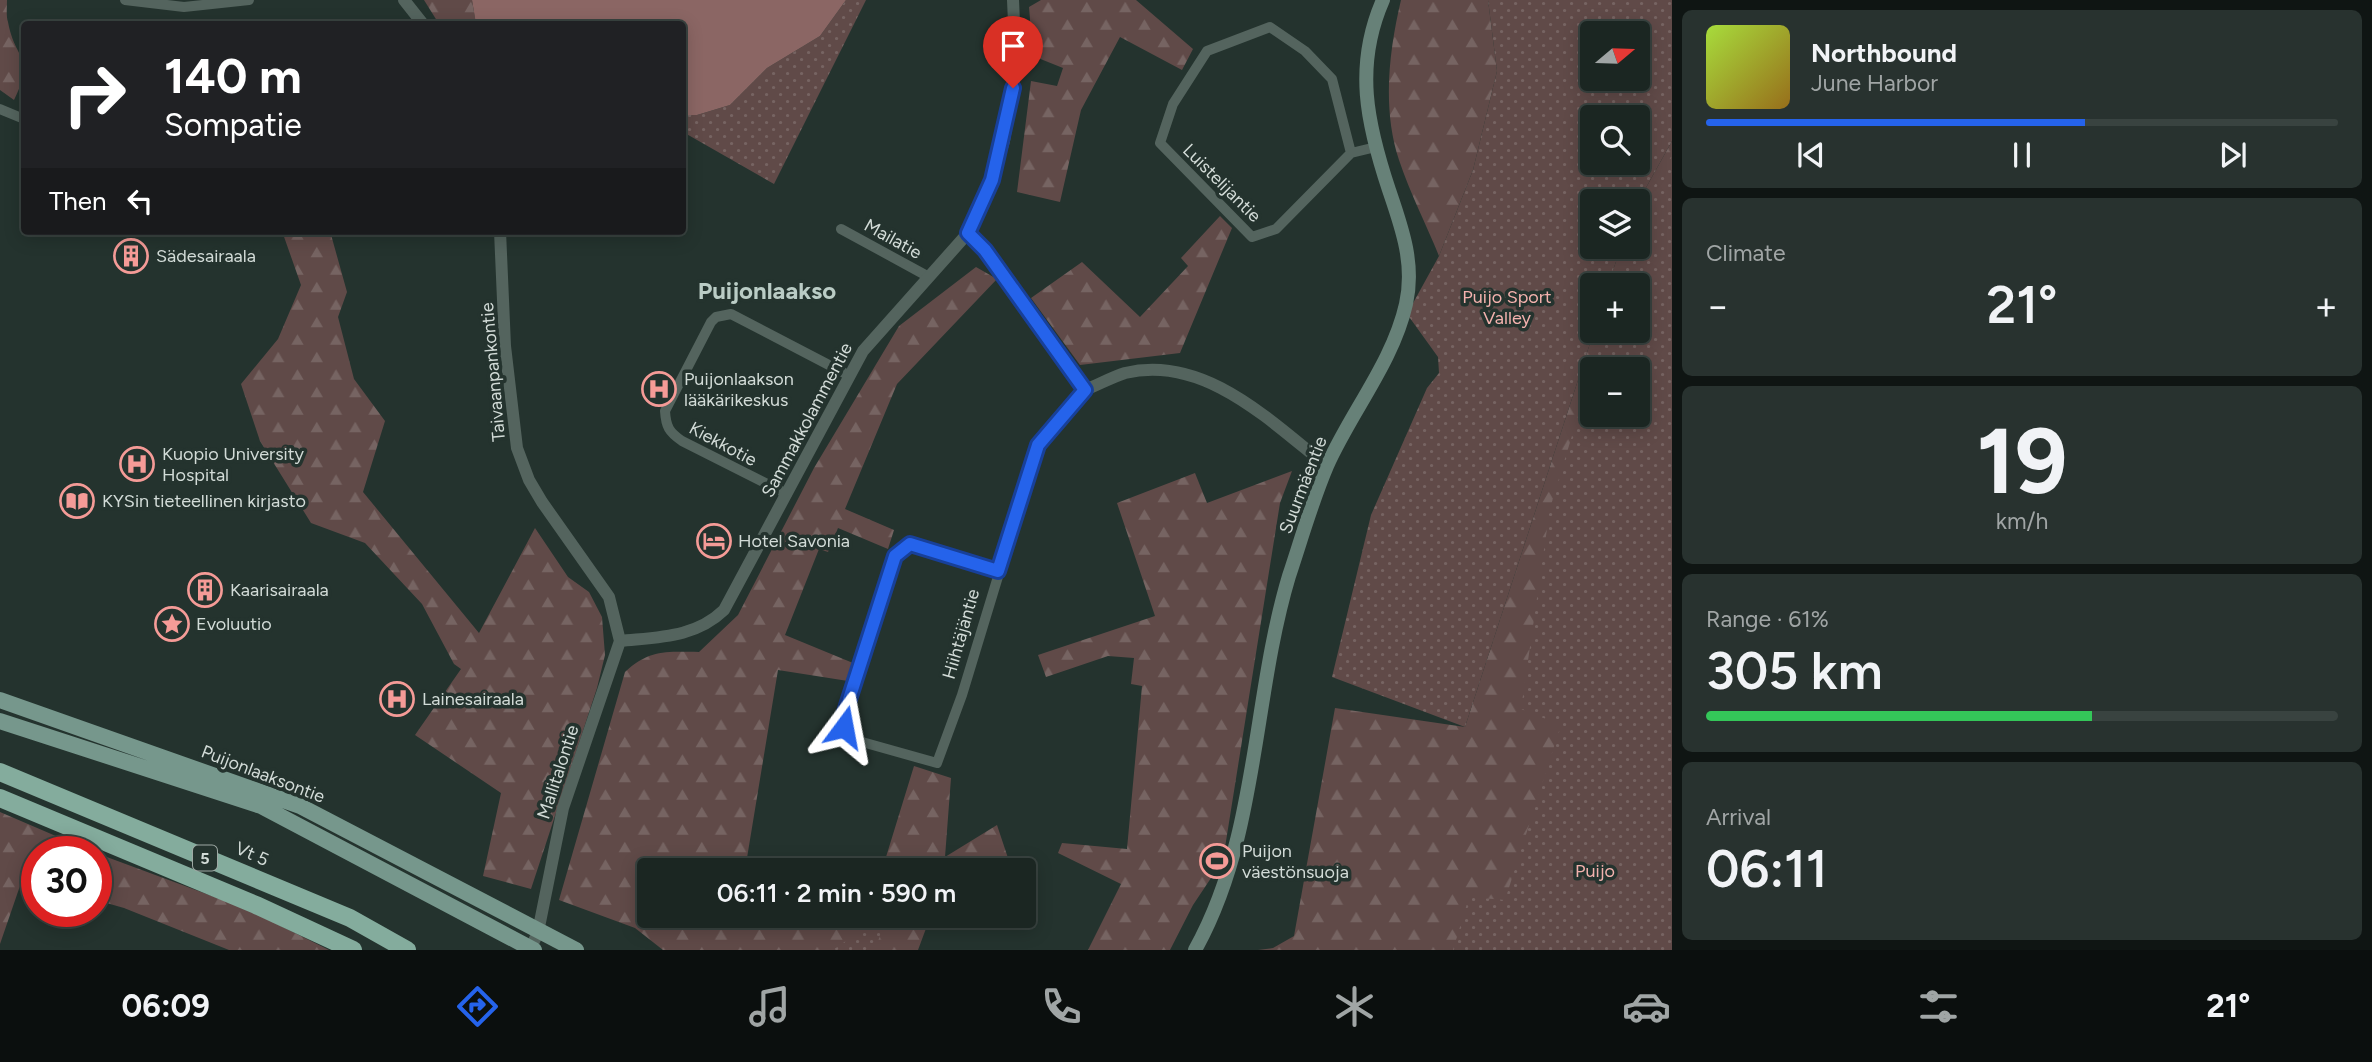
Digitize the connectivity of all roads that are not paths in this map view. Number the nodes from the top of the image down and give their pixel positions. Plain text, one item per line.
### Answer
1 (125, 0) edge
2 (249, 0) edge
3 (404, 0) edge
4 (1013, 0) edge
5 (1383, 0) edge
6 (421, 21) edge
7 (0, 109) edge
8 (21, 118) edge
9 (1376, 147) junction
10 (1351, 153) junction
11 (841, 229) dead end
12 (968, 233) junction
13 (500, 235) edge
14 (929, 278) junction
15 (850, 376) junction
16 (1085, 390) junction
17 (1327, 466) junction
18 (787, 494) junction
19 (998, 571) junction
20 (620, 641) junction
21 (0, 700) edge
22 (0, 721) edge
23 (0, 772) edge
24 (0, 798) edge
25 (538, 932) junction
26 (533, 949) edge
27 (353, 950) edge
28 (407, 950) edge
29 (576, 950) edge
30 (1195, 950) edge

1 - 2 street
3 - 6 street
4 - 12 street, Sammakkolammentie
5 - 9 main road, Suurmäentie
7 - 8 street
9 - 10 street
9 - 17 main road, Suurmäentie
10 - 10 street, Luistelijantie
11 - 14 street, Mailatie
12 - 14 street, Sammakkolammentie
12 - 16 street
13 - 20 street, Taivaanpankontie
14 - 15 street, Sammakkolammentie
15 - 18 street, Sammakkolammentie
15 - 18 street, Kiekkotie
16 - 17 street, Hiihtäjäntie
16 - 19 street, Hiihtäjäntie
17 - 30 main road, Suurmäentie
18 - 20 street, Sammakkolammentie
19 - 19 street, Hiihtäjäntie
20 - 25 street, Mallitalontie
21 - 25 main road, Puijonlaaksontie
22 - 26 main road, Puijonlaaksontie
23 - 28 highway, Vt 5 / 5
24 - 27 highway, 5
25 - 26 street, Mallitalontie
25 - 29 main road, Puijonlaaksontie

